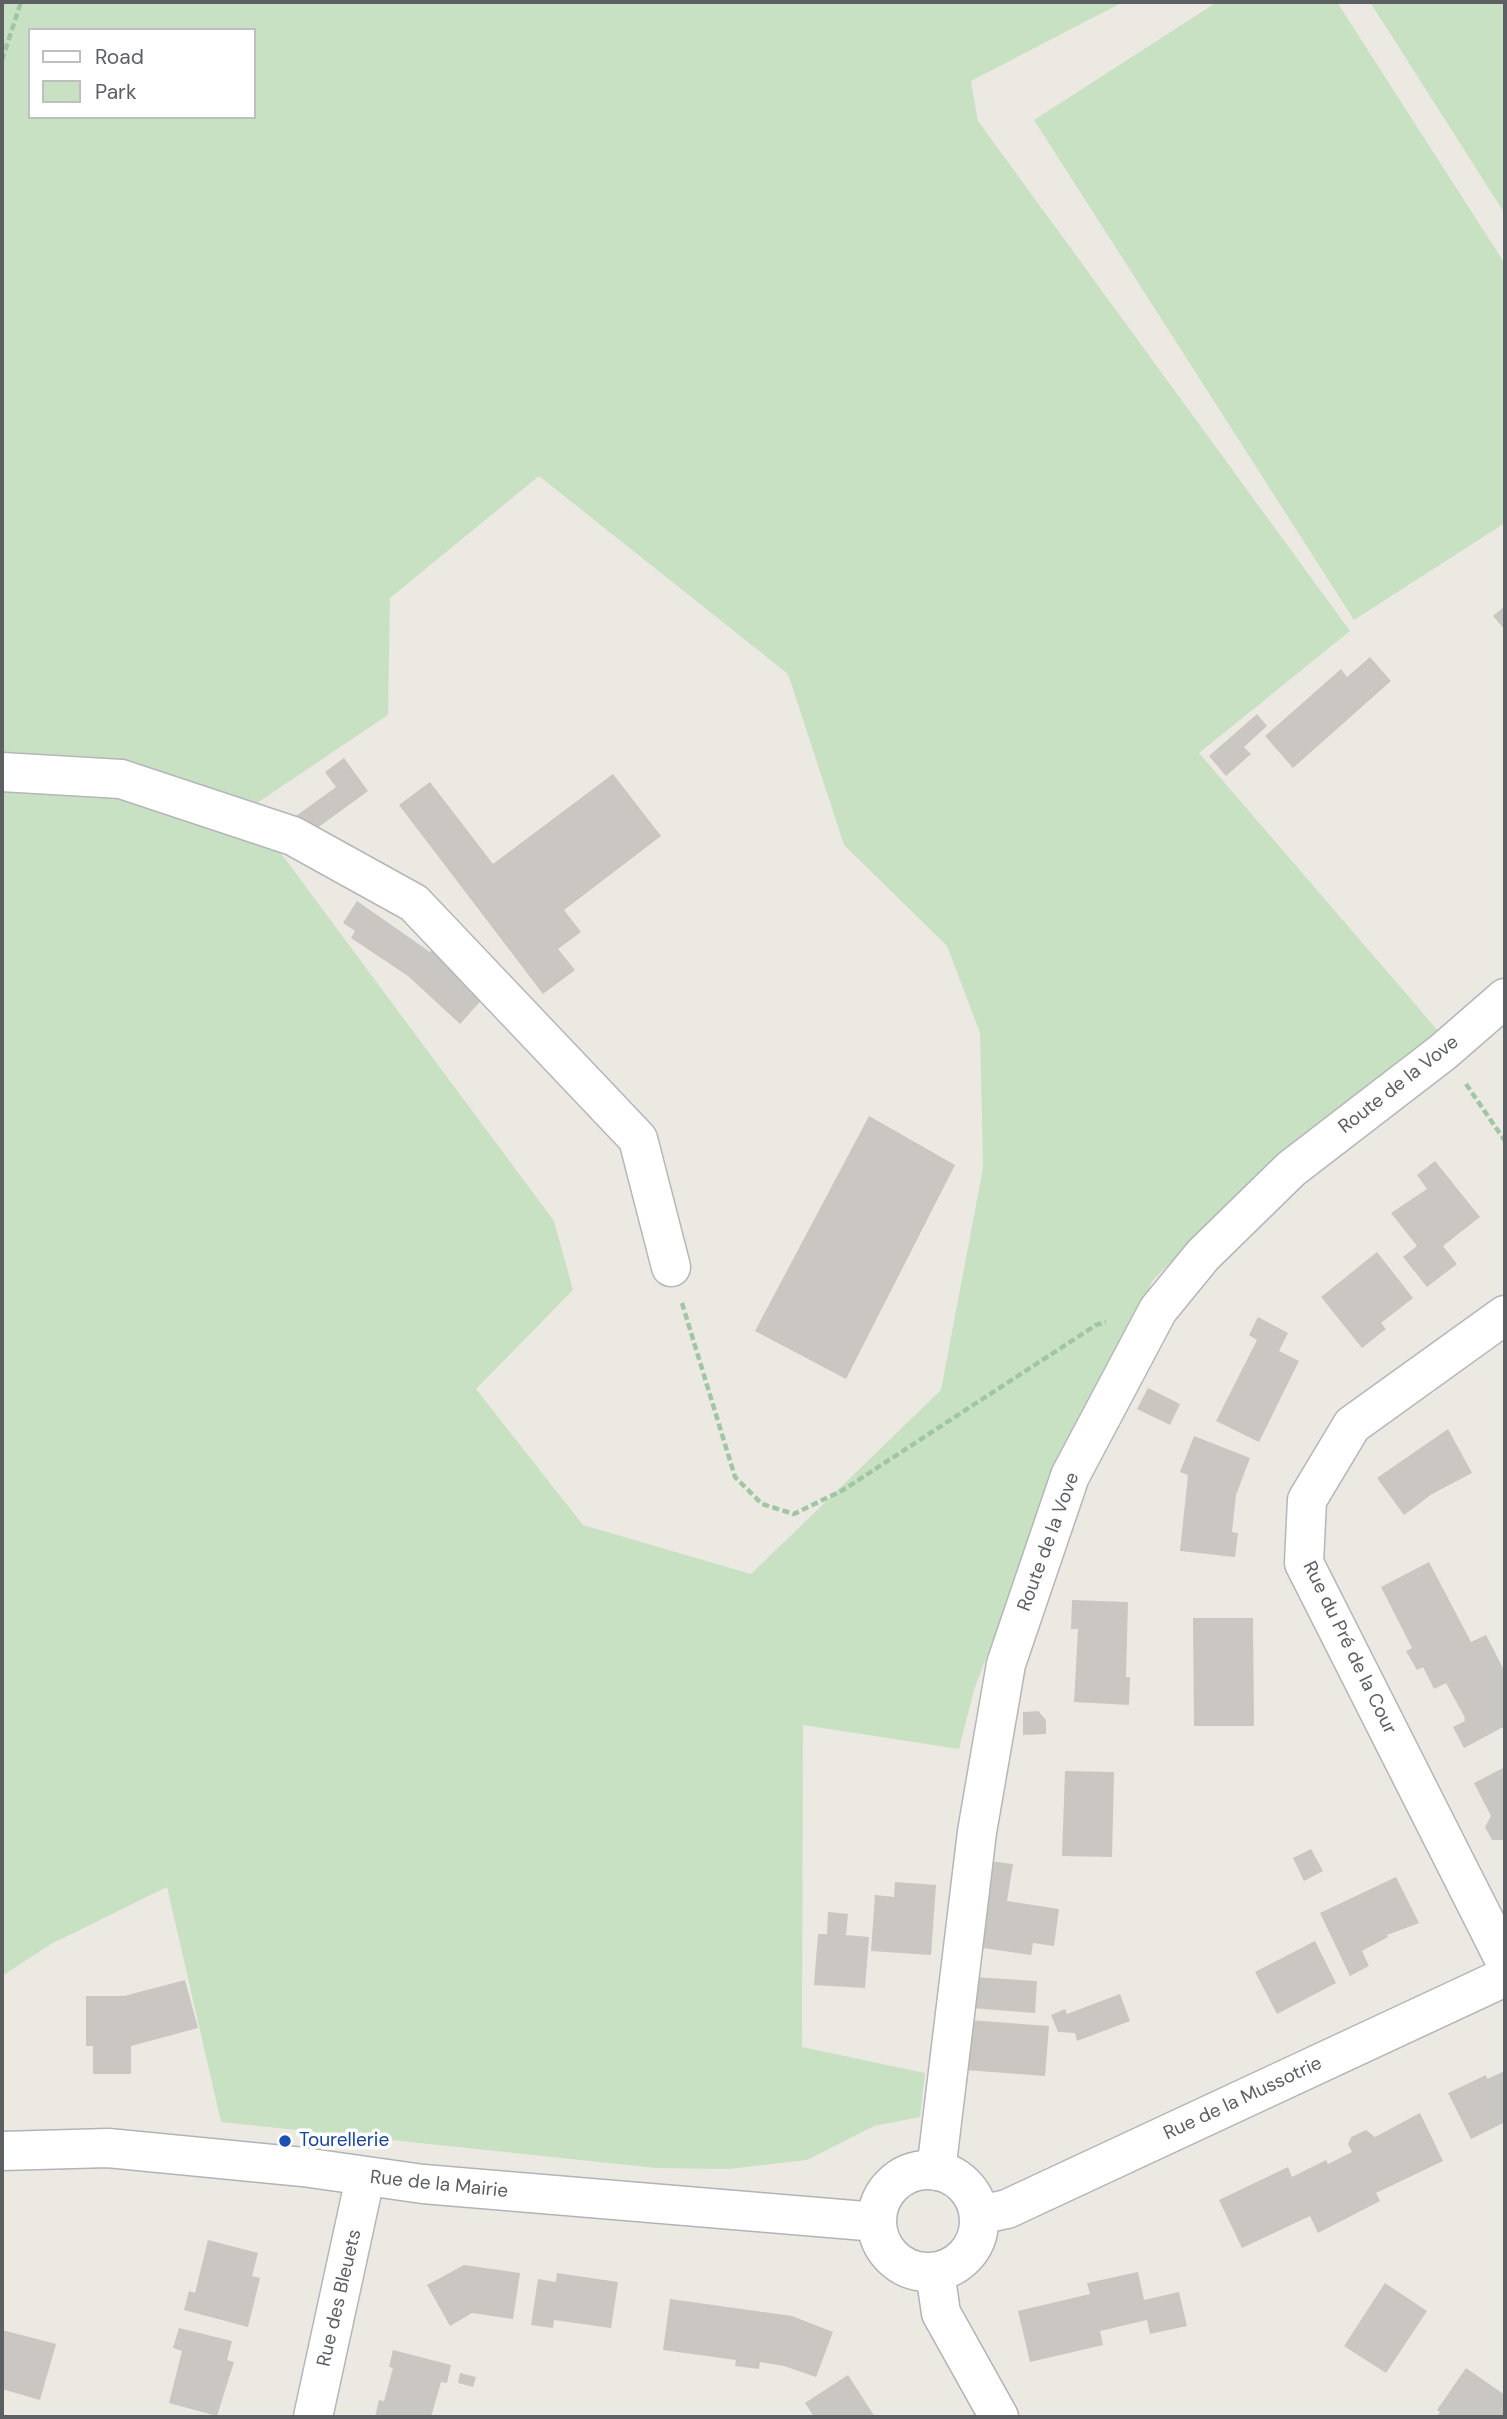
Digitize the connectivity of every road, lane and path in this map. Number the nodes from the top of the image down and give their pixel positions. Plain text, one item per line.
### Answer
1 (21, 2) edge
2 (2, 60) edge
3 (2, 772) edge
4 (1505, 998) edge
5 (1443, 1052) junction
6 (1505, 1141) edge
7 (671, 1267) joint
8 (1158, 1310) junction
9 (1505, 1315) edge
10 (1505, 1961) edge
11 (1505, 1977) edge
12 (2, 2151) edge
13 (936, 2171) junction
14 (365, 2178) junction
15 (979, 2215) junction
16 (877, 2222) junction
17 (935, 2272) junction
18 (313, 2417) edge
19 (999, 2417) edge

1 - 2 path
3 - 7 street
4 - 5 street, Route de la Vove
5 - 6 path
5 - 8 street, Route de la Vove
7 - 8 path
8 - 13 street, Route de la Vove
9 - 10 street, Rue du Pré de la Cour
11 - 15 street, Rue de la Mussotrie
12 - 14 street, Rue de la Mairie
13 - 15 street
13 - 16 street
14 - 16 street, Rue de la Mairie
14 - 18 street, Rue des Bleuets
15 - 17 street
16 - 17 street
17 - 19 street

